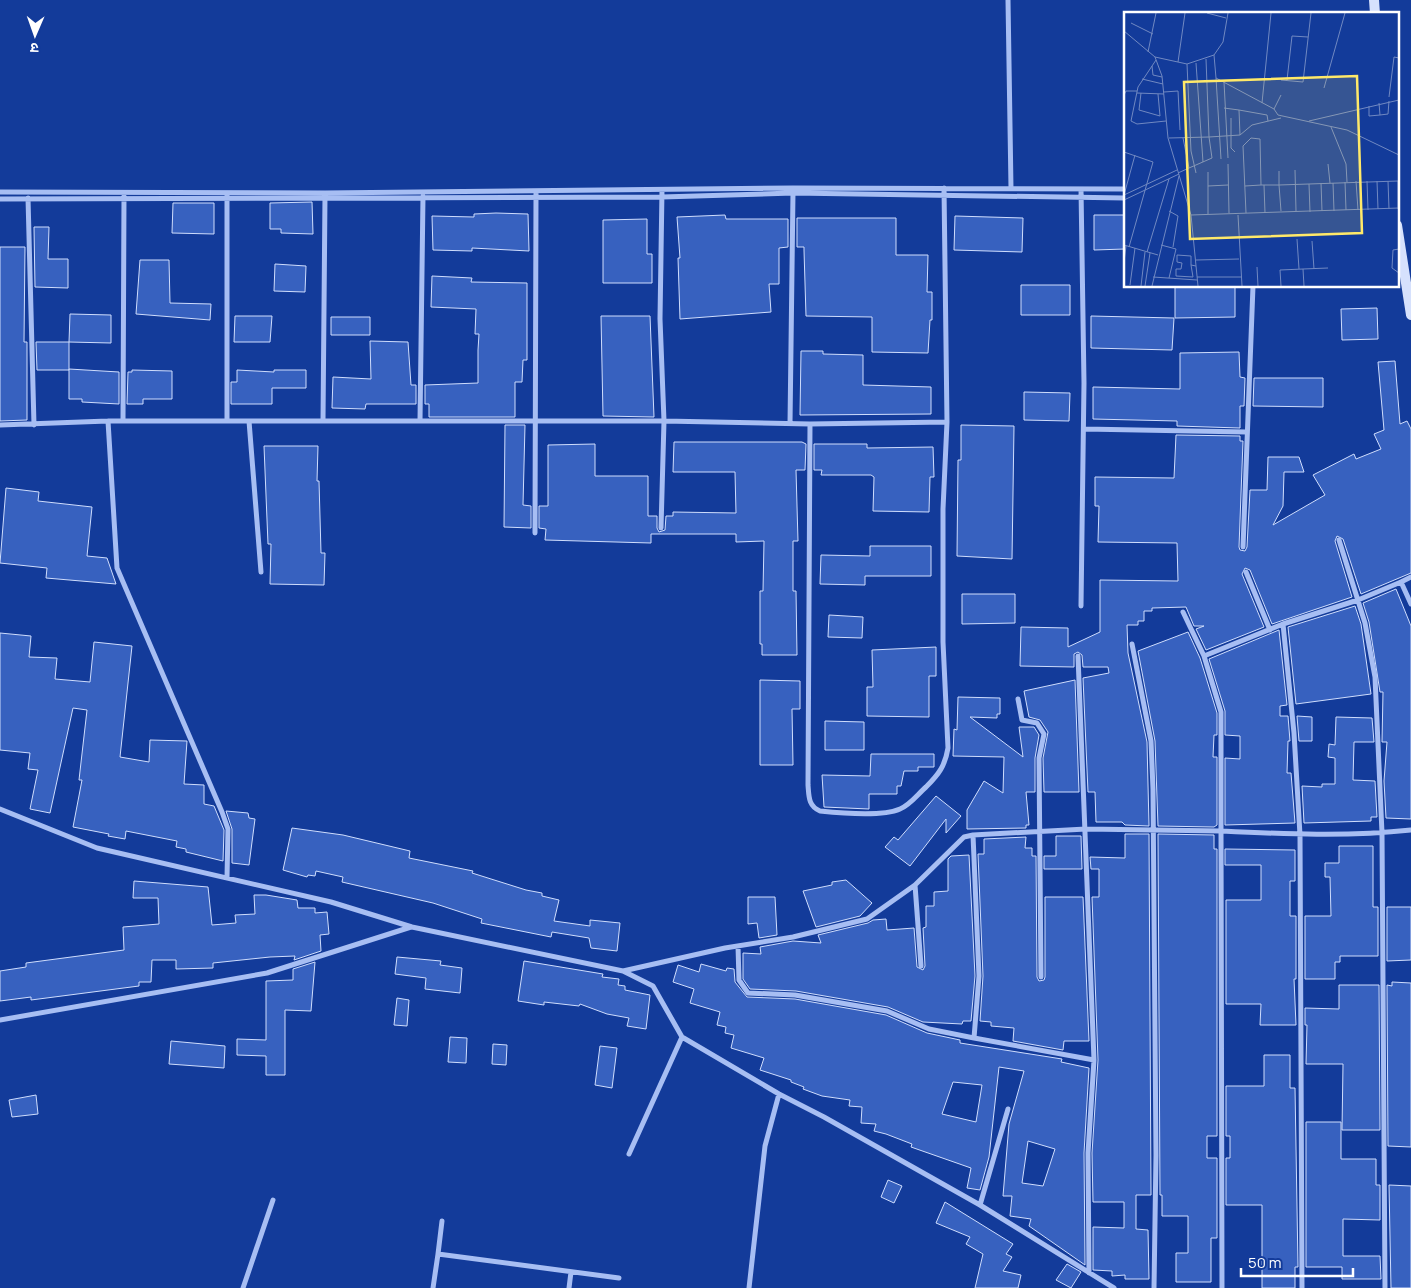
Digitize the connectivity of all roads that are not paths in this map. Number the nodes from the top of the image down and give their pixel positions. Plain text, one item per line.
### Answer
1 (1008, 0) edge
2 (944, 188) junction
3 (1011, 188) junction
4 (536, 189) junction
5 (1081, 189) junction
6 (1124, 189) edge
7 (662, 190) junction
8 (793, 190) junction
9 (124, 191) junction
10 (424, 191) junction
11 (0, 192) edge
12 (28, 192) junction
13 (227, 195) junction
14 (325, 196) junction
15 (536, 196) junction
16 (943, 196) junction
17 (662, 197) junction
18 (124, 198) junction
19 (423, 198) junction
20 (1081, 198) junction
21 (1124, 198) edge
22 (0, 199) edge
23 (28, 199) junction
24 (1398, 231) edge
25 (1253, 288) edge
26 (1411, 315) edge
27 (108, 421) junction
28 (123, 421) junction
29 (227, 421) junction
30 (249, 421) junction
31 (323, 421) junction
32 (420, 421) junction
33 (664, 421) junction
34 (535, 422) junction
35 (947, 422) junction
36 (790, 424) junction
37 (810, 424) junction
38 (0, 425) edge
39 (34, 425) junction
40 (1084, 429) junction
41 (1247, 432) junction
42 (661, 528) dead end
43 (534, 533) dead end
44 (1339, 540) dead end
45 (1243, 546) dead end
46 (261, 572) dead end
47 (1246, 572) dead end
48 (1411, 578) edge
49 (1401, 582) junction
50 (1358, 600) junction
51 (1411, 604) edge
52 (1080, 606) dead end
53 (1183, 612) dead end
54 (1283, 624) junction
55 (1270, 630) junction
56 (1132, 644) dead end
57 (1078, 656) dead end
58 (1204, 656) junction
59 (1018, 699) dead end
60 (0, 809) edge
61 (1086, 829) junction
62 (1153, 829) junction
63 (1041, 830) junction
64 (1411, 830) edge
65 (1222, 831) junction
66 (1382, 833) junction
67 (973, 835) junction
68 (1300, 835) junction
69 (228, 877) junction
70 (915, 885) junction
71 (412, 927) junction
72 (738, 946) junction
73 (921, 966) dead end
74 (623, 971) junction
75 (1041, 978) dead end
76 (0, 1020) edge
77 (682, 1037) junction
78 (974, 1038) junction
79 (1094, 1060) junction
80 (779, 1094) junction
81 (1008, 1109) dead end
82 (629, 1154) dead end
83 (272, 1200) dead end
84 (980, 1206) junction
85 (442, 1221) dead end
86 (438, 1254) junction
87 (571, 1272) junction
88 (1089, 1272) junction
89 (619, 1278) dead end
90 (243, 1288) edge
91 (433, 1288) edge
92 (568, 1288) edge
93 (749, 1288) edge
94 (1114, 1288) edge
95 (1154, 1288) edge
96 (1222, 1288) edge
97 (1302, 1288) edge
98 (1385, 1288) edge

1 - 3 street
2 - 3 street
2 - 8 street
2 - 16 street
3 - 5 street
4 - 7 street
4 - 10 street
4 - 15 street
5 - 6 street
5 - 20 street
7 - 8 street
7 - 17 street
8 - 16 street
8 - 17 street
8 - 36 street
9 - 12 street
9 - 13 street
9 - 18 street
10 - 14 street
10 - 19 street
11 - 12 street
12 - 23 street
13 - 14 street
13 - 18 street
13 - 29 street
14 - 19 street
14 - 31 street
15 - 17 street
15 - 19 street
15 - 34 street
16 - 20 street
16 - 35 street
17 - 33 street
18 - 23 street
18 - 28 street
19 - 32 street
20 - 21 street
20 - 40 street
22 - 23 street
23 - 39 street
24 - 26 street
25 - 41 street
27 - 28 street
27 - 39 street
27 - 69 street
28 - 29 street
29 - 30 street
30 - 31 street
30 - 46 street
31 - 32 street
32 - 34 street
33 - 34 street
33 - 36 street
33 - 42 street
34 - 43 street
35 - 37 street
35 - 37 street
36 - 37 street
38 - 39 street
40 - 41 street
40 - 52 street
41 - 45 street
44 - 50 street
47 - 55 street
48 - 49 street
49 - 50 street
49 - 51 street
50 - 54 street
50 - 66 street
53 - 58 street
54 - 55 street
54 - 68 street
55 - 58 street
56 - 62 street
57 - 61 street
58 - 65 street
59 - 63 street
60 - 69 street
61 - 62 street
61 - 63 street
61 - 79 street
62 - 65 street
62 - 95 street
63 - 67 street
63 - 75 street
64 - 66 street
65 - 68 street
65 - 96 street
66 - 68 street
66 - 98 street
67 - 70 street
67 - 78 street
68 - 97 street
69 - 71 street
70 - 72 street
70 - 73 street
71 - 74 street
71 - 76 street
72 - 74 street
72 - 78 street
74 - 77 street
77 - 80 street
77 - 82 street
78 - 79 street
79 - 88 street
80 - 84 street
80 - 93 street
81 - 84 street
83 - 90 street
84 - 88 street
85 - 86 street
86 - 87 street
86 - 91 street
87 - 89 street
87 - 92 street
88 - 94 street

